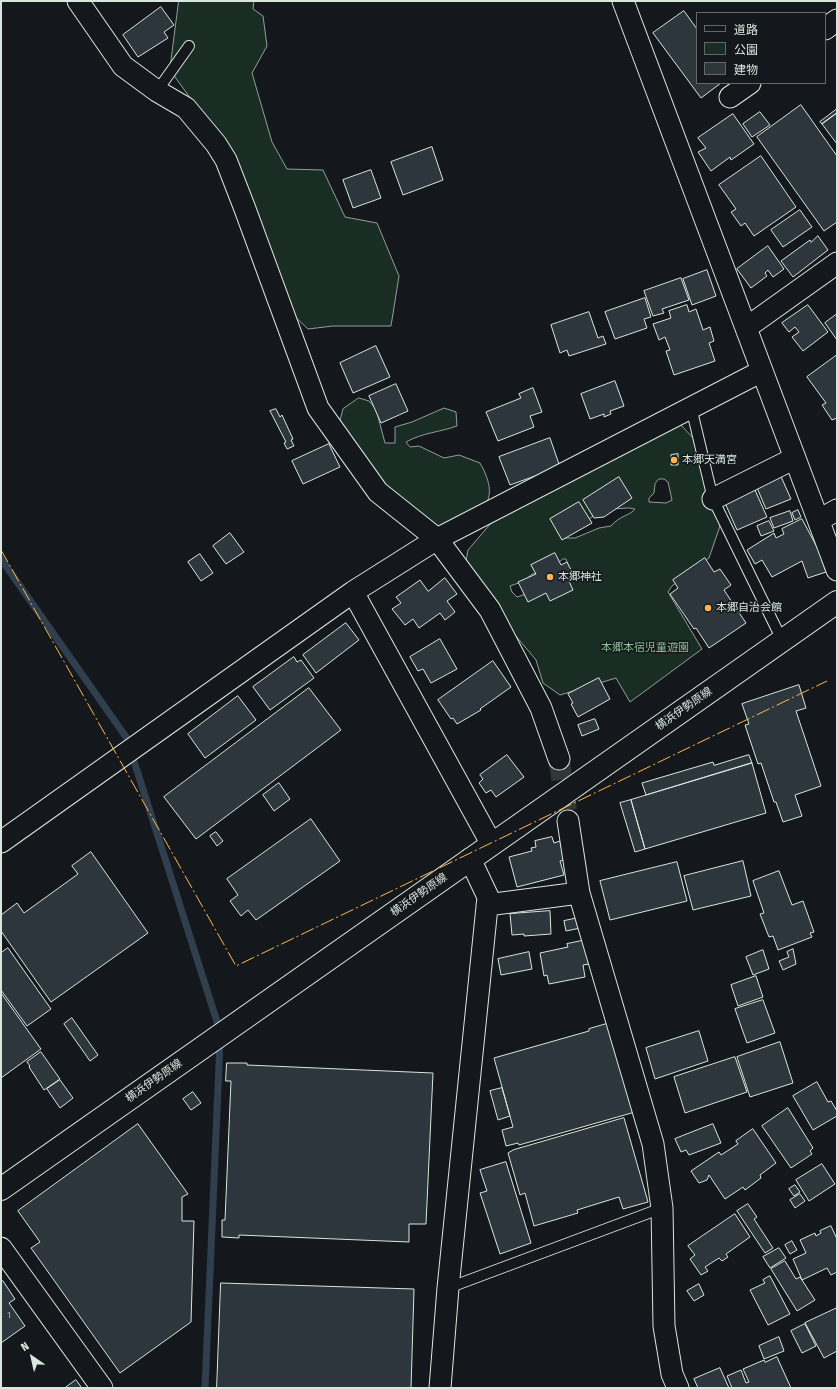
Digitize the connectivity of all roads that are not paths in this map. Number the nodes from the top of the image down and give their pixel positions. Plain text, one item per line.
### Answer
1 (78, 1) edge
2 (623, 1) edge
3 (837, 20) edge
4 (826, 28) edge
5 (189, 46) dead end
6 (749, 84) edge
7 (157, 91) junction
8 (730, 97) dead end
9 (837, 263) edge
10 (746, 328) junction
11 (762, 371) junction
12 (691, 408) junction
13 (795, 458) junction
14 (713, 499) junction
15 (828, 515) edge
16 (437, 539) junction
17 (837, 570) edge
18 (352, 592) junction
19 (837, 602) edge
20 (782, 640) junction
21 (559, 759) tunnel mouth
22 (568, 821) tunnel mouth
23 (1, 842) edge
24 (491, 843) junction
25 (470, 859) junction
26 (579, 893) junction
27 (487, 905) junction
28 (1, 1189) edge
29 (662, 1208) junction
30 (1, 1248) edge
31 (448, 1288) junction
32 (102, 1388) edge
33 (440, 1388) edge
34 (678, 1388) edge

1 - 7 street
2 - 10 street
3 - 4 street
5 - 7 lane
6 - 8 street
7 - 16 street
9 - 10 street
10 - 11 street
11 - 12 street
11 - 13 street
12 - 14 lane
12 - 16 street
13 - 14 street
13 - 15 street
14 - 20 lane
15 - 17 street
16 - 18 street
16 - 21 street
18 - 23 street
18 - 24 street
19 - 20 main road, 横浜伊勢原線
20 - 24 main road, 横浜伊勢原線
22 - 26 street
24 - 25 main road, 横浜伊勢原線
25 - 27 street
25 - 28 main road, 横浜伊勢原線
26 - 27 street
26 - 29 street
27 - 31 street
29 - 31 lane
29 - 34 street
30 - 32 street
31 - 33 street

